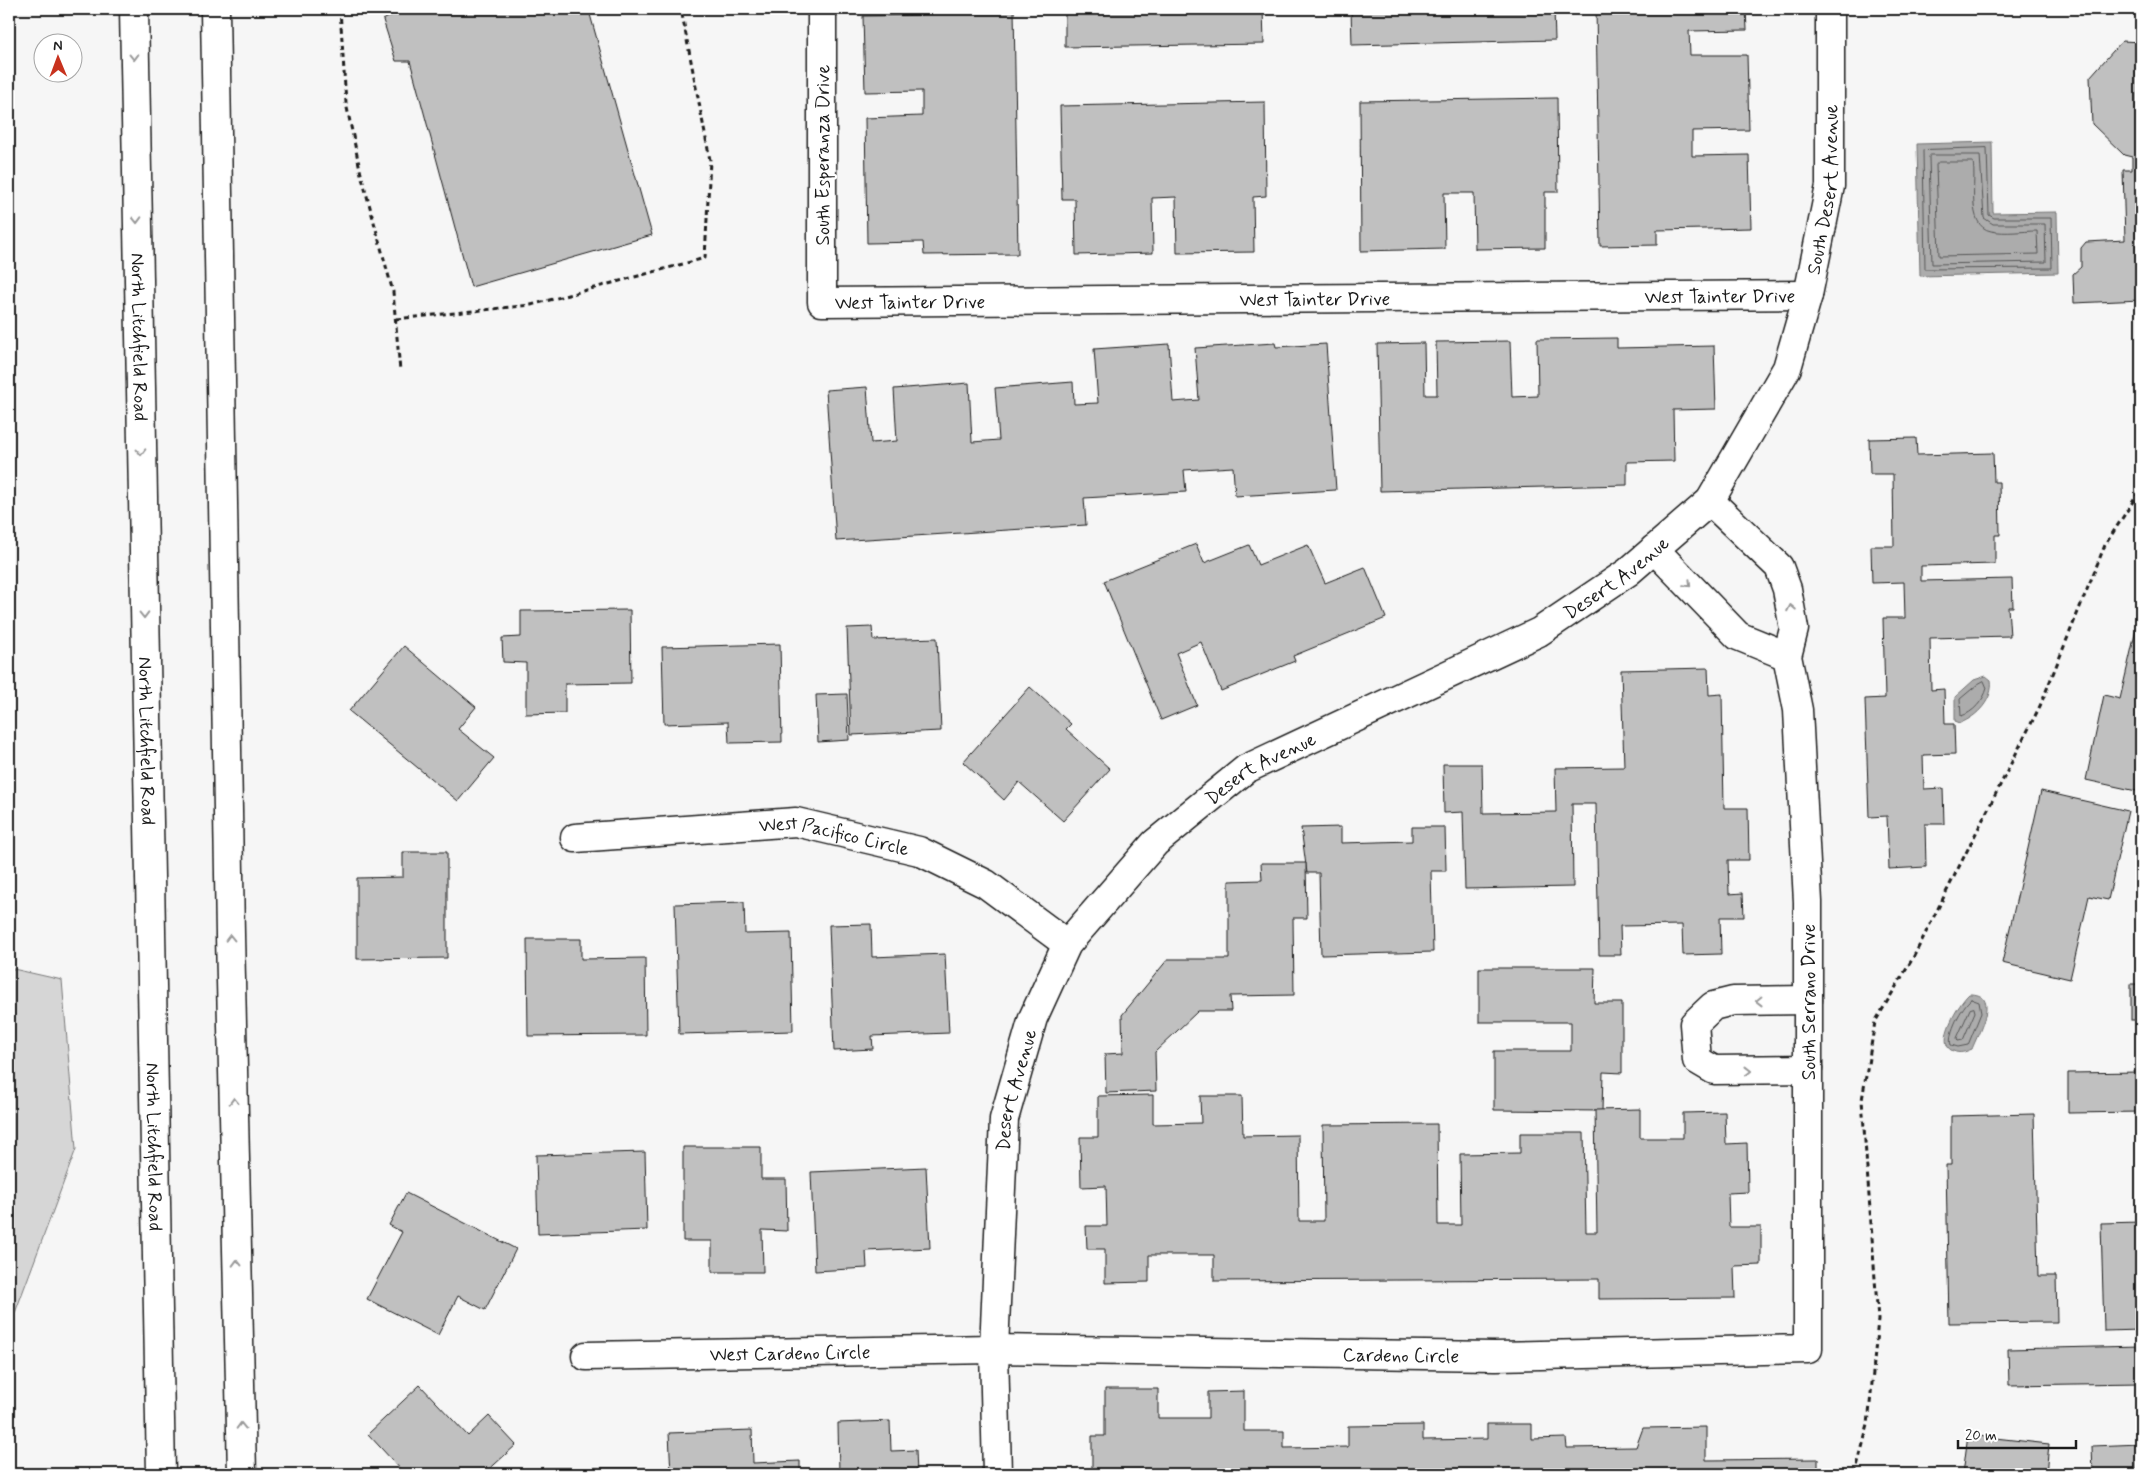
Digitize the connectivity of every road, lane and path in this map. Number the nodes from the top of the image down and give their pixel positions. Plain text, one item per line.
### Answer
1 (134, 9) edge
2 (215, 9) edge
3 (340, 9) edge
4 (680, 9) edge
5 (822, 9) edge
6 (1830, 9) edge
7 (1808, 296) junction
8 (822, 302) joint
9 (396, 319) junction
10 (1787, 368) joint
11 (400, 371) dead end
12 (2141, 489) edge
13 (1710, 501) junction
14 (1654, 549) junction
15 (1787, 656) junction
16 (575, 838) dead end
17 (1067, 944) junction
18 (1808, 1000) junction
19 (1808, 1069) junction
20 (994, 1349) junction
21 (1808, 1350) joint
22 (586, 1356) dead end
23 (161, 1474) edge
24 (242, 1474) edge
25 (997, 1474) edge
26 (1855, 1474) edge

1 -> 23 street, North Litchfield Road
24 -> 2 street
3 - 9 path
4 - 9 path
5 - 8 street, South Esperanza Drive
6 - 7 street, South Desert Avenue
7 - 8 street, West Tainter Drive
7 - 10 street, South Desert Avenue
9 - 11 path
10 - 13 street, Desert Avenue
12 - 26 path
13 - 14 street, Desert Avenue
15 -> 13 street, South Serrano Drive
14 -> 15 street
14 - 17 street, Desert Avenue
15 - 18 street, South Serrano Drive
16 - 17 street, West Pacifico Circle
17 - 20 street, Desert Avenue
18 - 19 street, South Serrano Drive
18 -> 19 street
19 - 21 street, South Serrano Drive
20 - 21 street, Cardeno Circle
20 - 22 street, West Cardeno Circle
20 - 25 street

